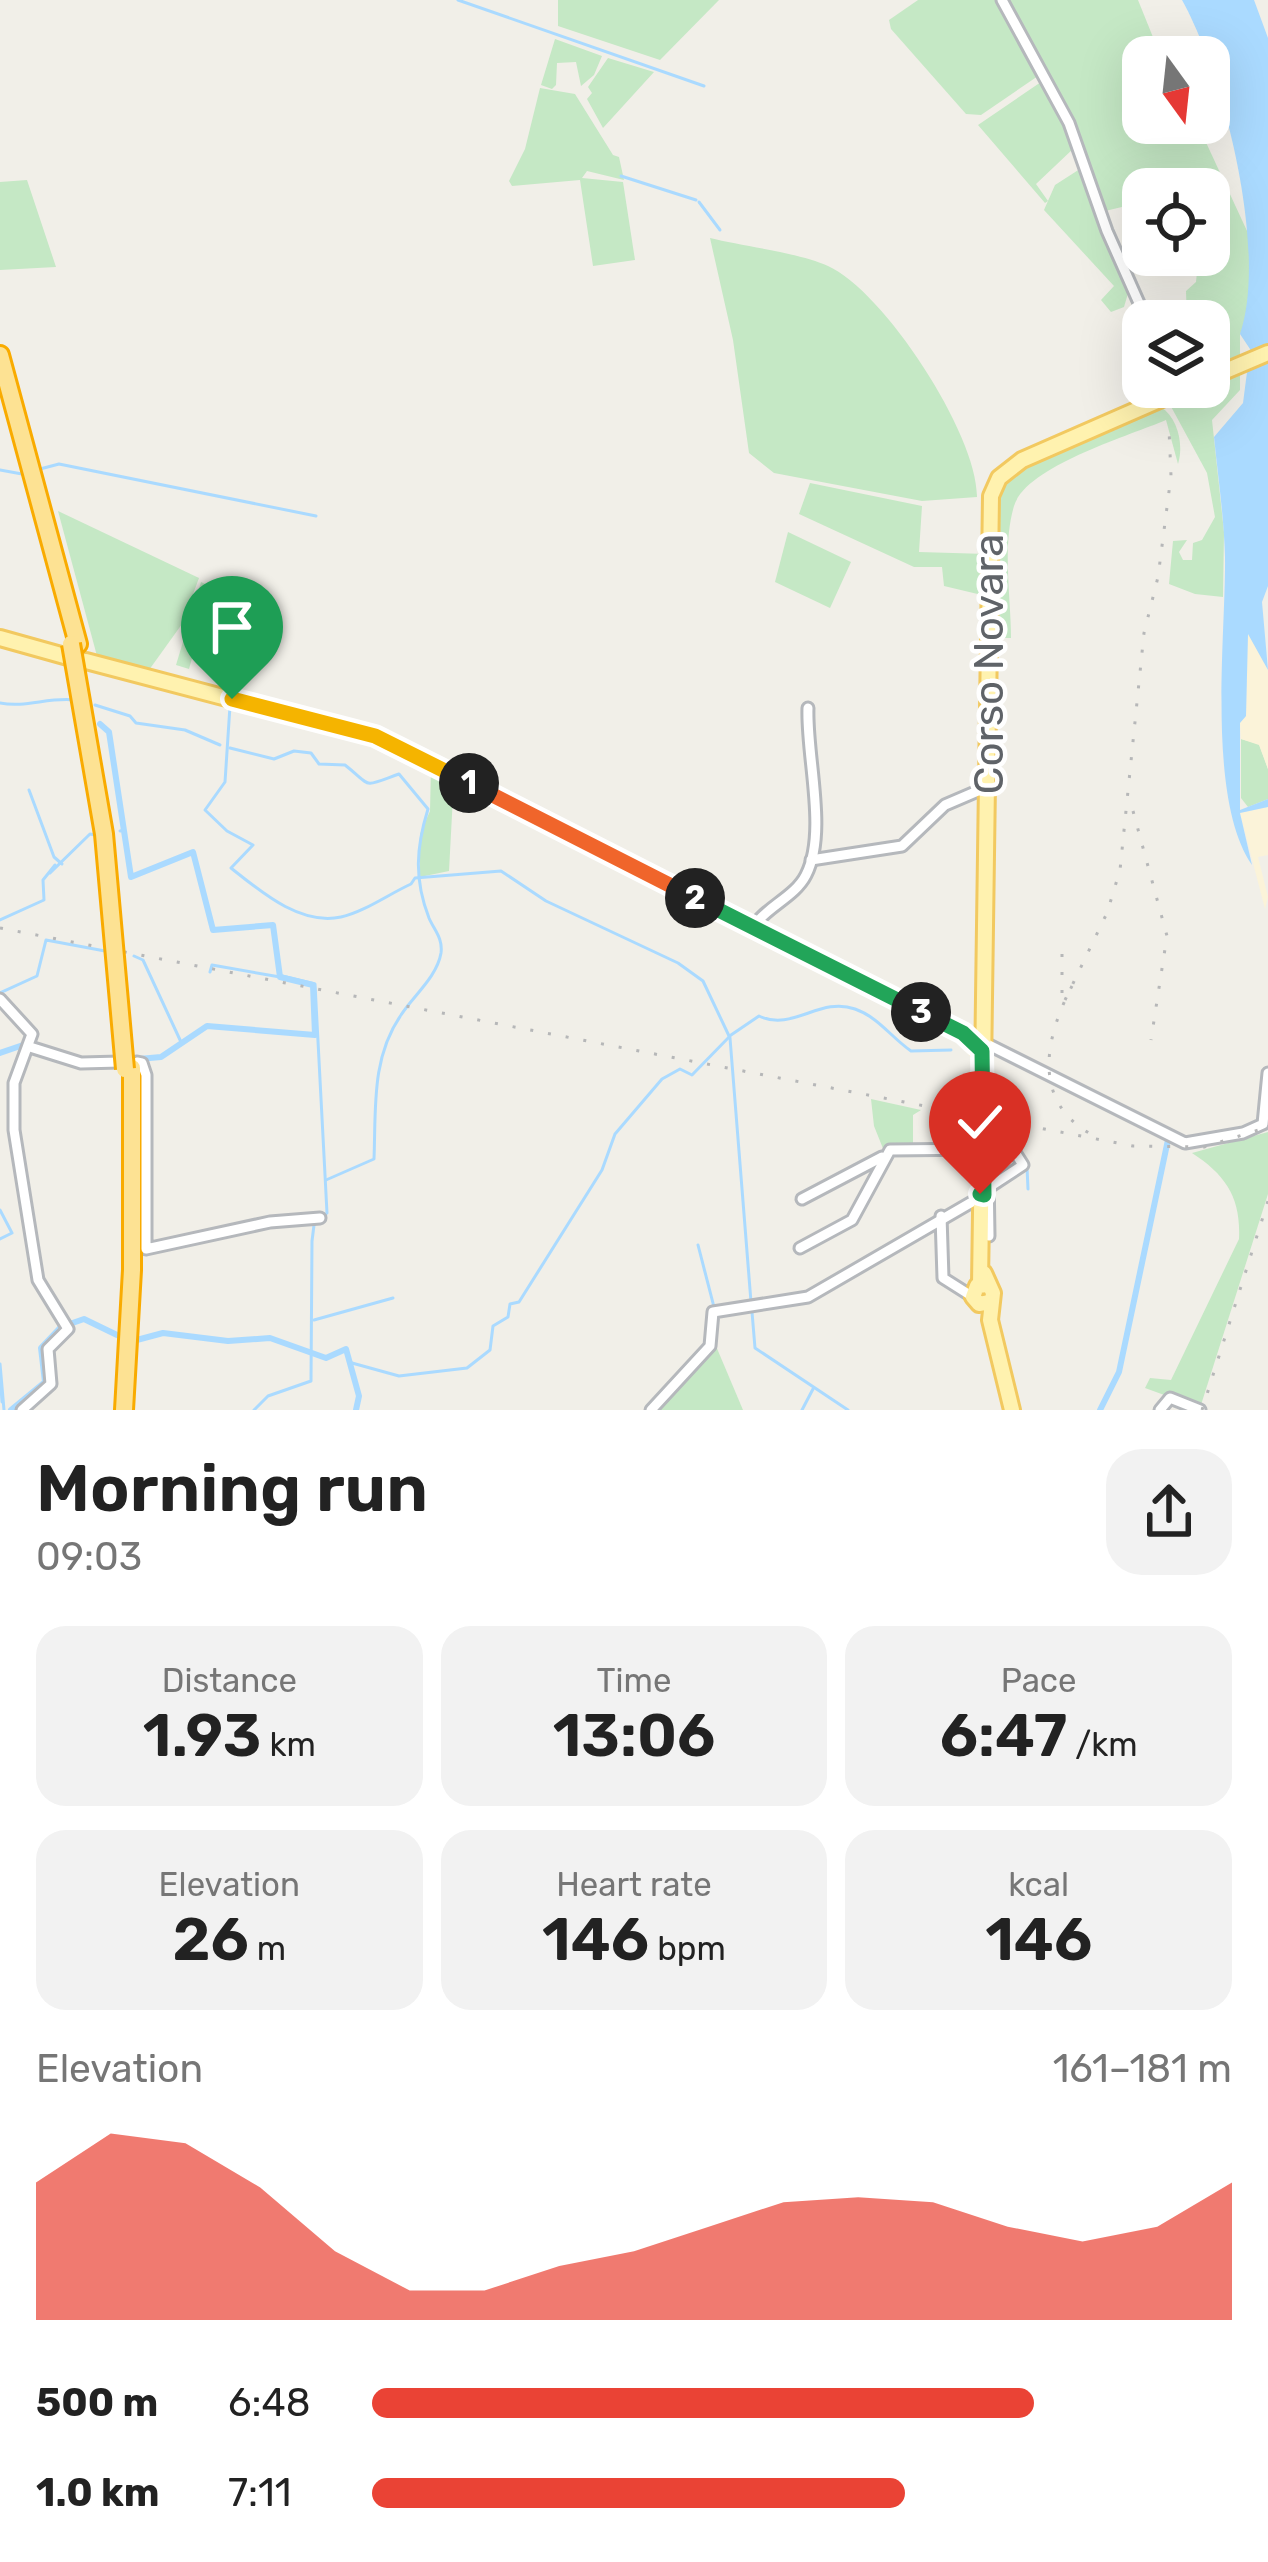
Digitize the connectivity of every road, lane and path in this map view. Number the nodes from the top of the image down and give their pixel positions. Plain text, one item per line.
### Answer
1 (1002, 0) edge
2 (1138, 300) edge
3 (1268, 352) edge
4 (0, 355) edge
5 (1230, 369) edge
6 (0, 380) edge
7 (1134, 408) edge
8 (0, 638) edge
9 (76, 651) junction
10 (808, 708) dead end
11 (987, 788) junction
12 (811, 860) junction
13 (755, 924) junction
14 (0, 999) edge
15 (977, 1035) junction
16 (31, 1045) junction
17 (128, 1065) junction
18 (1268, 1073) edge
19 (14, 1086) junction
20 (0, 1094) edge
21 (985, 1149) junction
22 (886, 1154) junction
23 (1016, 1154) dead end
24 (988, 1172) dead end
25 (986, 1191) junction
26 (802, 1199) dead end
27 (941, 1216) junction
28 (320, 1218) dead end
29 (989, 1236) dead end
30 (800, 1248) dead end
31 (976, 1298) junction
32 (22, 1410) edge
33 (121, 1410) edge
34 (651, 1410) edge
35 (1012, 1410) edge
36 (1160, 1410) edge
37 (1200, 1410) edge

1 - 2 street
3 - 5 main road
4 - 9 highway
6 - 9 highway
7 - 11 main road, Corso Novara
8 - 9 main road
9 - 13 main road
9 - 17 highway, bridge
10 - 12 street
11 - 12 street
11 - 15 main road, Corso Novara
12 - 13 street
13 - 15 main road
14 - 16 street
15 - 18 street
15 - 21 main road
16 - 17 street
16 - 19 street
17 - 28 street
17 - 33 highway
19 - 20 street
19 - 32 street
21 - 22 street
21 - 25 main road
22 - 26 street
22 - 30 street
23 - 25 street
24 - 25 street
25 - 27 street
25 - 29 street
25 - 31 main road
27 - 31 street
27 - 34 street
31 - 35 main road
36 - 37 street

